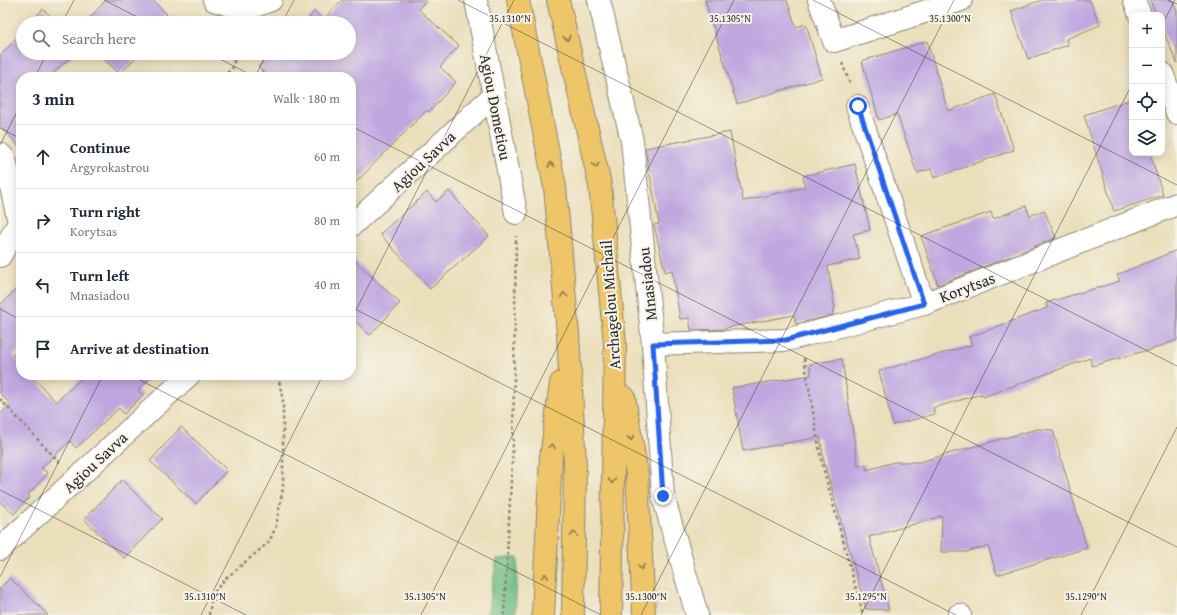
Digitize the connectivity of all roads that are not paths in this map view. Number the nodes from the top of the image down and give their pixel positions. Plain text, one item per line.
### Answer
1 (214, 0) edge
2 (271, 0) edge
3 (476, 0) edge
4 (518, 0) edge
5 (558, 0) edge
6 (599, 0) edge
7 (819, 0) edge
8 (961, 0) edge
9 (1134, 0) edge
10 (1139, 12) edge
11 (1165, 81) edge
12 (494, 95) junction
13 (858, 106) road end
14 (1177, 113) edge
15 (0, 154) edge
16 (1177, 204) edge
17 (16, 206) edge
18 (516, 213) road end
19 (356, 221) edge
20 (16, 230) edge
21 (0, 256) edge
22 (924, 304) junction
23 (568, 334) junction
24 (615, 344) junction
25 (653, 344) junction
26 (184, 380) edge
27 (0, 549) edge
28 (543, 615) edge
29 (573, 615) edge
30 (611, 615) edge
31 (644, 615) edge
32 (697, 615) edge

1 - 2 street
3 - 12 street, Agiou Dometiou
23 -> 4 highway
5 -> 24 highway, Archagelou Michail
6 - 25 street, Mnasiadou
7 - 8 street
9 - 10 street
11 - 14 street
12 - 18 street, Agiou Dometiou
12 - 19 street, Agiou Savva
13 - 22 street
15 - 17 street
16 - 22 street, Korytsas
20 - 21 street
22 - 25 street, Korytsas
28 -> 23 highway
29 -> 23 highway
24 -> 30 highway, Archagelou Michail
24 -> 31 highway
25 - 32 street, Mnasiadou
26 - 27 street, Agiou Savva

